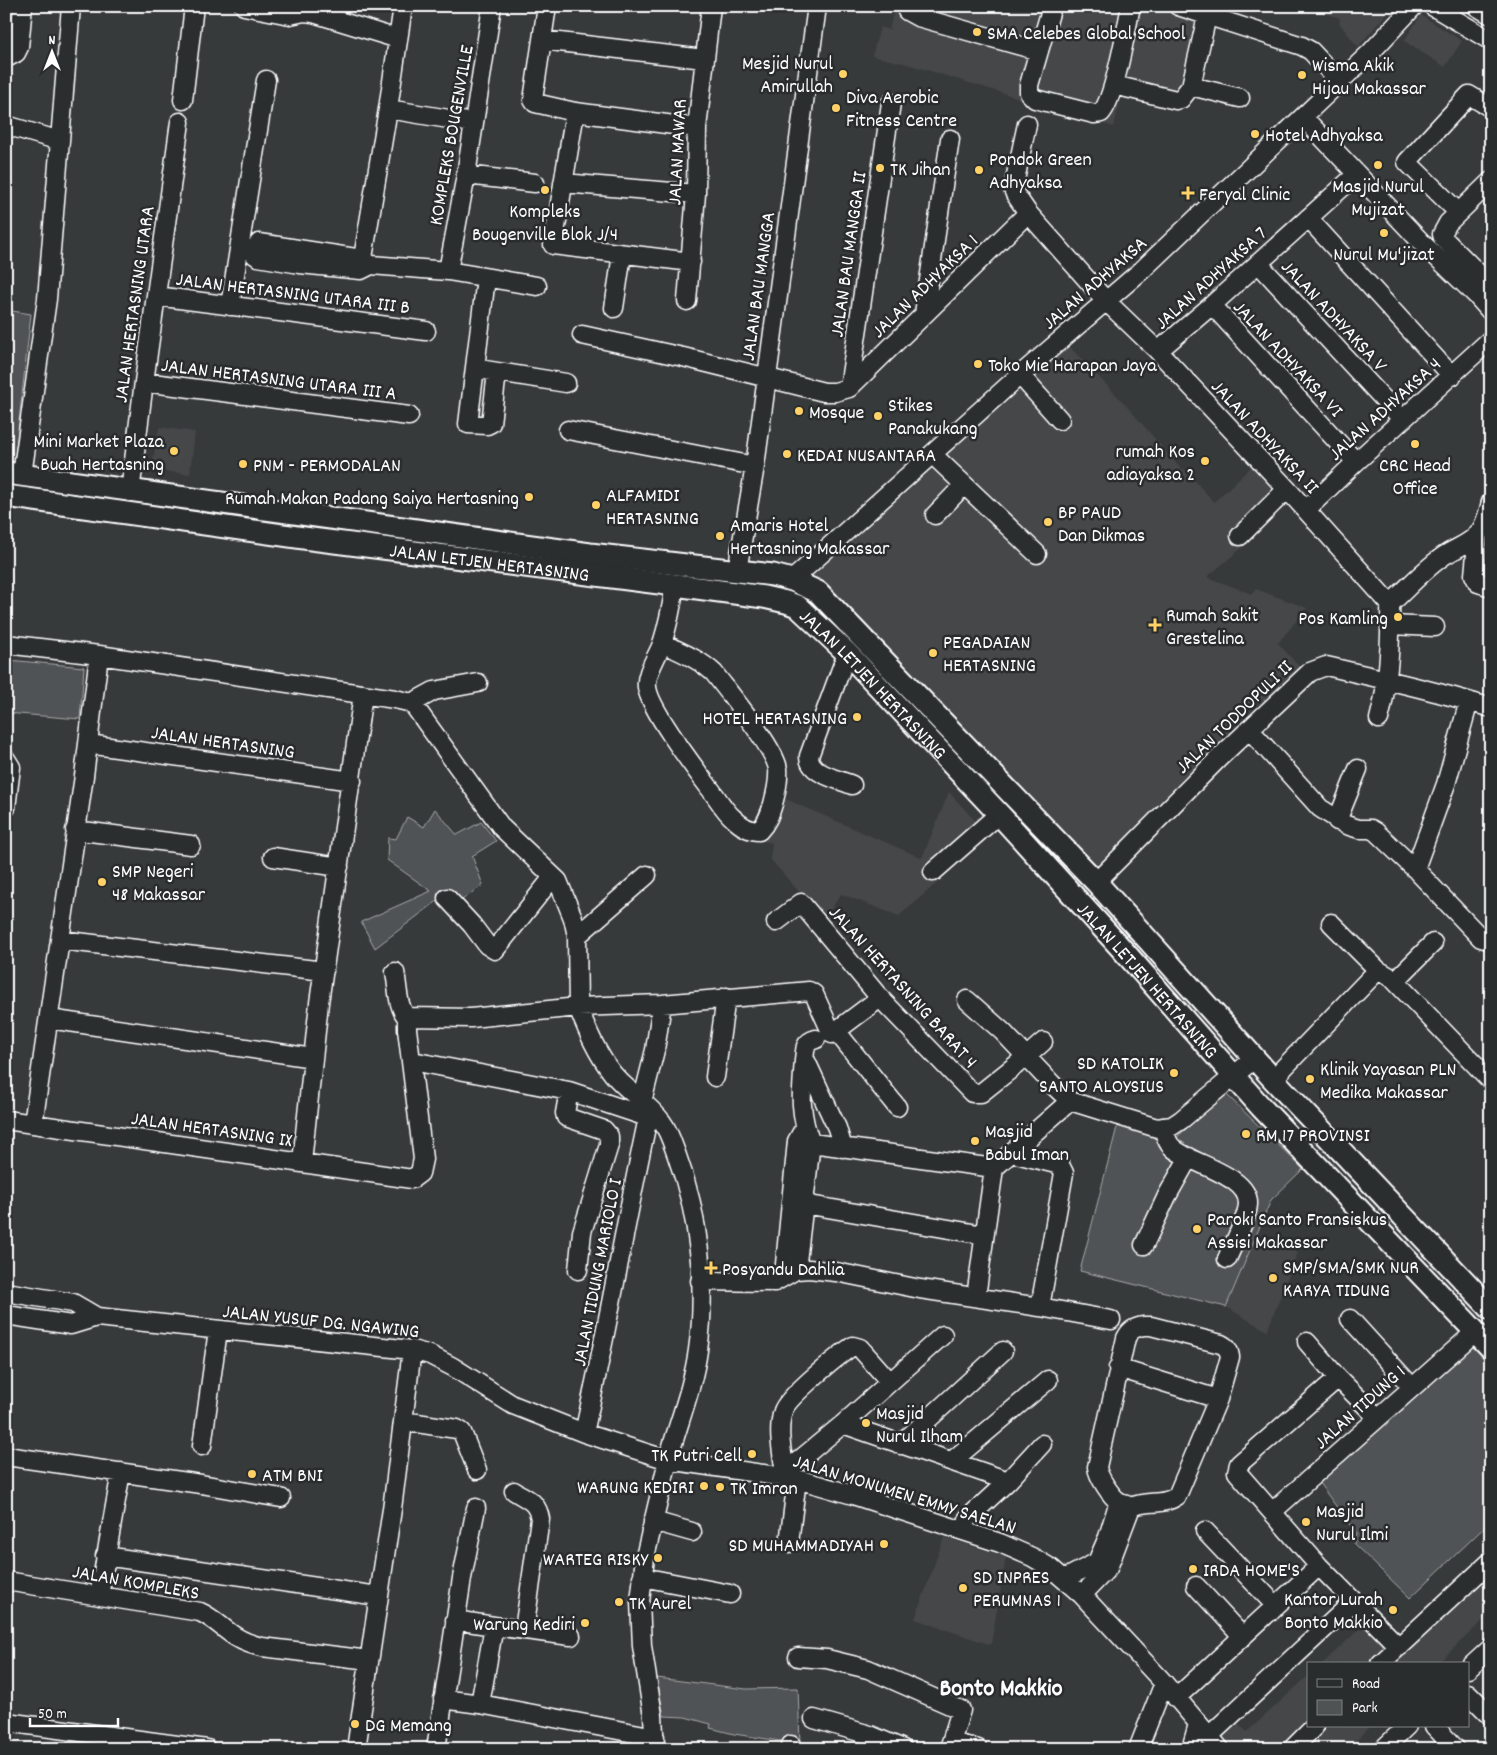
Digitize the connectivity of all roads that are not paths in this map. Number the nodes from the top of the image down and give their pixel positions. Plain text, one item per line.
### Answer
1 (23, 6) edge
2 (71, 6) edge
3 (194, 6) edge
4 (244, 6) edge
5 (403, 6) edge
6 (492, 6) edge
7 (547, 6) edge
8 (711, 6) edge
9 (817, 6) edge
10 (906, 6) edge
11 (1052, 6) edge
12 (1131, 6) edge
13 (1178, 6) edge
14 (1414, 6) edge
15 (1432, 6) edge
16 (1476, 6) edge
17 (306, 9) edge
18 (1491, 15) edge
19 (1207, 16) junction
20 (398, 39) junction
21 (542, 40) junction
22 (1491, 41) edge
23 (1039, 51) junction
24 (6, 58) edge
25 (704, 59) junction
26 (266, 80) dead end
27 (1340, 82) junction
28 (1114, 85) junction
29 (1191, 86) junction
30 (1240, 98) dead end
31 (183, 100) dead end
32 (891, 103) dead end
33 (388, 108) junction
34 (1491, 108) edge
35 (575, 112) junction
36 (1303, 118) junction
37 (180, 122) dead end
38 (473, 124) junction
39 (1027, 124) dead end
40 (6, 125) edge
41 (697, 128) junction
42 (950, 139) dead end
43 (60, 141) junction
44 (1357, 174) junction
45 (466, 175) junction
46 (1491, 181) edge
47 (535, 183) dead end
48 (563, 183) junction
49 (696, 194) junction
50 (1458, 212) junction
51 (1028, 213) junction
52 (1308, 218) junction
53 (622, 254) junction
54 (691, 262) junction
55 (1258, 263) junction
56 (364, 264) junction
57 (448, 271) junction
58 (486, 278) junction
59 (1490, 285) edge
60 (537, 286) dead end
61 (156, 296) junction
62 (687, 301) dead end
63 (1107, 302) junction
64 (1212, 305) junction
65 (230, 306) junction
66 (614, 308) dead end
67 (1491, 312) edge
68 (924, 314) junction
69 (426, 330) dead end
70 (582, 335) dead end
71 (1491, 339) edge
72 (1158, 351) junction
73 (474, 369) junction
74 (497, 372) junction
75 (1020, 375) junction
76 (1452, 376) junction
77 (766, 378) junction
78 (144, 382) junction
79 (566, 383) dead end
80 (849, 388) junction
81 (409, 416) dead end
82 (1402, 419) junction
83 (1060, 420) dead end
84 (568, 430) dead end
85 (932, 454) junction
86 (1356, 462) junction
87 (755, 466) junction
88 (14, 474) edge
89 (964, 485) junction
90 (1287, 489) junction
91 (130, 492) junction
92 (6, 496) edge
93 (1491, 502) edge
94 (1306, 510) junction
95 (934, 515) dead end
96 (314, 517) junction
97 (1478, 533) junction
98 (1240, 536) dead end
99 (311, 539) junction
100 (1037, 554) dead end
101 (737, 570) junction
102 (792, 580) junction
103 (675, 585) junction
104 (1491, 587) edge
105 (1390, 604) junction
106 (1390, 624) junction
107 (1435, 627) dead end
108 (662, 643) junction
109 (6, 644) edge
110 (847, 653) junction
111 (99, 655) junction
112 (1388, 681) junction
113 (478, 683) dead end
114 (363, 694) junction
115 (1469, 701) junction
116 (412, 703) junction
117 (1491, 708) edge
118 (1379, 719) dead end
119 (1250, 729) junction
120 (88, 744) junction
121 (6, 759) edge
122 (1358, 769) dead end
123 (352, 781) junction
124 (852, 785) dead end
125 (6, 808) edge
126 (998, 814) junction
127 (1337, 821) junction
128 (75, 830) junction
129 (1055, 839) junction
130 (190, 845) dead end
131 (273, 857) dead end
132 (1037, 857) junction
133 (339, 867) junction
134 (1415, 869) junction
135 (933, 872) dead end
136 (647, 875) dead end
137 (553, 876) junction
138 (1096, 882) junction
139 (448, 898) dead end
140 (776, 922) dead end
141 (1331, 923) dead end
142 (577, 936) junction
143 (60, 940) junction
144 (1491, 941) edge
145 (1433, 944) dead end
146 (1378, 970) junction
147 (324, 971) junction
148 (395, 972) dead end
149 (1395, 981) junction
150 (726, 998) junction
151 (880, 998) junction
152 (967, 1000) dead end
153 (662, 1004) junction
154 (578, 1007) junction
155 (407, 1018) junction
156 (49, 1019) junction
157 (828, 1035) junction
158 (1043, 1042) dead end
159 (313, 1058) junction
160 (1026, 1058) junction
161 (1255, 1058) junction
162 (805, 1060) junction
163 (412, 1061) junction
164 (1234, 1076) junction
165 (715, 1077) dead end
166 (1273, 1079) junction
167 (1491, 1081) edge
168 (569, 1091) junction
169 (1070, 1101) junction
170 (642, 1102) junction
171 (897, 1107) dead end
172 (6, 1120) edge
173 (655, 1120) junction
174 (33, 1124) junction
175 (1163, 1127) junction
176 (804, 1137) junction
177 (843, 1148) junction
178 (1012, 1153) junction
179 (1189, 1157) junction
180 (302, 1162) junction
181 (994, 1168) junction
182 (804, 1204) junction
183 (1408, 1220) junction
184 (984, 1235) junction
185 (1387, 1241) junction
186 (1144, 1245) dead end
187 (1227, 1259) dead end
188 (578, 1270) dead end
189 (790, 1273) junction
190 (700, 1281) junction
191 (6, 1292) edge
192 (976, 1297) junction
193 (1040, 1307) junction
194 (1491, 1309) edge
195 (6, 1315) edge
196 (97, 1317) junction
197 (1350, 1319) dead end
198 (1111, 1320) dead end
199 (218, 1330) junction
200 (1474, 1332) junction
201 (943, 1335) dead end
202 (1308, 1342) dead end
203 (1491, 1348) edge
204 (412, 1350) junction
205 (1003, 1352) dead end
206 (1118, 1368) junction
207 (1338, 1378) junction
208 (1048, 1380) dead end
209 (890, 1382) junction
210 (1412, 1387) junction
211 (1218, 1398) junction
212 (1378, 1418) junction
213 (403, 1421) junction
214 (843, 1424) junction
215 (584, 1433) junction
216 (1042, 1444) dead end
217 (900, 1445) junction
218 (202, 1446) dead end
219 (6, 1456) edge
220 (668, 1460) junction
221 (952, 1461) junction
222 (477, 1470) dead end
223 (121, 1472) junction
224 (787, 1476) junction
225 (1008, 1481) junction
226 (514, 1491) dead end
227 (281, 1498) dead end
228 (1125, 1504) junction
229 (476, 1508) dead end
230 (1272, 1512) junction
231 (968, 1518) dead end
232 (653, 1521) junction
233 (1205, 1531) dead end
234 (692, 1532) dead end
235 (789, 1543) dead end
236 (105, 1556) junction
237 (1491, 1561) edge
238 (1103, 1565) junction
239 (1319, 1566) junction
240 (642, 1577) junction
241 (1064, 1579) junction
242 (6, 1581) edge
243 (1196, 1586) dead end
244 (730, 1594) dead end
245 (1082, 1595) junction
246 (99, 1596) junction
247 (378, 1596) junction
248 (1353, 1602) junction
249 (1276, 1606) junction
250 (455, 1620) junction
251 (494, 1626) junction
252 (524, 1630) junction
253 (572, 1636) dead end
254 (1243, 1637) junction
255 (1400, 1647) junction
256 (1491, 1648) edge
257 (798, 1657) dead end
258 (369, 1660) junction
259 (1382, 1662) edge
260 (1470, 1667) edge
261 (1164, 1683) junction
262 (1470, 1695) edge
263 (1176, 1698) junction
264 (443, 1699) junction
265 (480, 1704) junction
266 (1491, 1716) edge
267 (814, 1719) dead end
268 (6, 1722) edge
269 (1313, 1728) edge
270 (1405, 1728) edge
271 (1436, 1728) edge
272 (1209, 1736) edge
273 (868, 1742) edge
274 (655, 1743) edge
275 (950, 1745) edge
276 (1388, 1747) edge
277 (207, 1749) edge
278 (356, 1749) edge
279 (436, 1749) edge
280 (903, 1749) edge
281 (978, 1749) edge
282 (1138, 1749) edge
283 (1191, 1749) edge
284 (1292, 1749) edge
285 (1456, 1749) edge

1 - 24 street
2 - 43 street
3 - 31 street
4 - 17 street
5 - 20 street
6 - 38 street, KOMPLEKS BOUGENVILLE
7 - 21 street
8 - 25 street, JALAN MAWAR
9 - 77 street, JALAN BAU MANGGA
10 - 23 street
11 - 23 street
12 - 28 street
13 - 19 street
14 - 27 street, JALAN ADHYAKSA
15 - 22 street
16 - 18 street
17 - 20 street
19 - 27 street
19 - 29 street
20 - 33 street
21 - 25 street
21 - 35 street
23 - 28 street
25 - 41 street, JALAN MAWAR
26 - 65 street
27 - 36 street, JALAN ADHYAKSA
28 - 29 street
29 - 30 street
32 - 80 street, JALAN BAU MANGGA II
33 - 38 street
33 - 56 street
34 - 50 street
35 - 41 street
35 - 48 street
36 - 44 street
36 - 63 street, JALAN ADHYAKSA
37 - 61 street, JALAN HERTASNING UTARA
38 - 45 street, KOMPLEKS BOUGENVILLE
39 - 51 street, JALAN ADHYAKSA II
40 - 43 street
41 - 49 street, JALAN MAWAR
42 - 68 street
43 - 88 street
44 - 52 street, JALAN ADHYAKSA 7
44 - 67 street
45 - 47 street
45 - 57 street, KOMPLEKS BOUGENVILLE
46 - 50 street
48 - 49 street
48 - 53 street
49 - 54 street, JALAN MAWAR
50 - 59 street
51 - 63 street, JALAN ADHYAKSA II
51 - 68 street, JALAN ADHYAKSA 1
52 - 55 street, JALAN ADHYAKSA 7
52 - 76 street
53 - 54 street
53 - 66 street
54 - 62 street, JALAN MAWAR
55 - 64 street, JALAN ADHYAKSA 7
55 - 82 street, JALAN ADHYAKSA V
56 - 56 street
56 - 57 street
57 - 58 street
58 - 60 street
58 - 73 street
61 - 65 street, JALAN HERTASNING UTARA III B
61 - 78 street, JALAN HERTASNING UTARA
63 - 72 street, JALAN ADHYAKSA II
63 - 75 street, JALAN ADHYAKSA
64 - 72 street, JALAN ADHYAKSA 7
64 - 86 street, JALAN ADHYAKSA VI
65 - 69 street, JALAN HERTASNING UTARA III B
68 - 80 street, JALAN ADHYAKSA 1
70 - 77 street
71 - 76 street, JALAN ADHYAKSA 4
72 - 90 street, JALAN ADHYAKSA II
73 - 74 street
73 - 74 street
74 - 79 street
75 - 83 street
75 - 85 street, JALAN ADHYAKSA
76 - 82 street, JALAN ADHYAKSA 4
77 - 80 street
77 - 87 street, JALAN BAU MANGGA
78 - 81 street, JALAN HERTASNING UTARA III A
78 - 91 street, JALAN HERTASNING UTARA
82 - 86 street, JALAN ADHYAKSA 4
84 - 87 street
85 - 89 street
85 - 102 street, JALAN ADHYAKSA
86 - 94 street, JALAN ADHYAKSA 4
87 - 101 street, JALAN BAU MANGGA
88 - 91 main road, JALAN LETJEN HERTASNING
89 - 95 street
89 - 100 street
90 - 94 street, JALAN ADHYAKSA II
90 - 98 street
91 - 96 main road, JALAN LETJEN HERTASNING
92 - 99 main road, JALAN LETJEN HERTASNING
93 - 97 street
94 - 105 street, JALAN ADHYAKSA II
96 - 99 main road
96 - 101 main road, JALAN LETJEN HERTASNING
97 - 104 street
97 - 105 street
99 - 103 main road, JALAN LETJEN HERTASNING
101 - 102 main road, JALAN LETJEN HERTASNING
102 - 129 main road, JALAN LETJEN HERTASNING
103 - 108 street
103 - 110 main road, JALAN LETJEN HERTASNING
105 - 106 street
106 - 107 street
106 - 112 street
108 - 108 street
109 - 111 street
110 - 124 street
110 - 126 main road, JALAN LETJEN HERTASNING
111 - 114 street
111 - 120 street
112 - 115 street, JALAN TODDOPULI II
112 - 118 street
112 - 119 street, JALAN TODDOPULI II
113 - 116 street
114 - 116 street
114 - 123 street
115 - 117 street, JALAN TODDOPULI II
115 - 134 street
116 - 137 street
119 - 127 street
119 - 138 street, JALAN TODDOPULI II
120 - 123 street, JALAN HERTASNING
120 - 128 street
121 - 125 street
122 - 127 street
123 - 133 street
126 - 132 main road, JALAN LETJEN HERTASNING
126 - 135 street
127 - 134 street
128 - 130 street
128 - 143 street
129 - 132 main road
129 - 138 main road, JALAN LETJEN HERTASNING
131 - 133 street
132 - 164 main road, JALAN LETJEN HERTASNING
133 - 147 street
134 - 144 street
136 - 142 street
137 - 139 street
137 - 142 street
138 - 161 main road, JALAN LETJEN HERTASNING
140 - 151 street, JALAN HERTASNING BARAT 4
141 - 146 street
142 - 154 street
143 - 147 street
143 - 156 street
145 - 149 street
146 - 149 street
146 - 166 street
147 - 159 street
148 - 155 street
149 - 167 street
150 - 153 street
150 - 157 street
150 - 165 street
151 - 157 street
151 - 160 street, JALAN HERTASNING BARAT 4
152 - 160 street
153 - 154 street
153 - 170 street
154 - 155 street
154 - 170 street
155 - 163 street
156 - 159 street
156 - 174 street
157 - 162 street
157 - 171 street
158 - 160 street
159 - 180 street
160 - 169 street
161 - 164 street
161 - 166 main road, JALAN LETJEN HERTASNING
162 - 176 street
162 - 177 street
163 - 168 street
163 - 180 street, JALAN HERTASNING IX
164 - 175 street
164 - 185 main road, JALAN LETJEN HERTASNING
166 - 183 main road, JALAN LETJEN HERTASNING
168 - 173 street
168 - 188 street
169 - 175 street
169 - 178 street
170 - 173 street
172 - 174 street, JALAN HERTASNING IX
173 - 190 street
173 - 215 street, JALAN TIDUNG MARIOLO I
174 - 180 street, JALAN HERTASNING IX
175 - 179 street
176 - 177 street
176 - 182 street
176 - 189 street
177 - 181 street
178 - 181 street
178 - 193 street
179 - 186 street
179 - 187 street
181 - 184 street
182 - 184 street
182 - 189 street
183 - 185 main road
183 - 194 main road, JALAN LETJEN HERTASNING
184 - 192 street
185 - 200 main road, JALAN LETJEN HERTASNING
189 - 190 street
189 - 192 street
190 - 220 street
191 - 196 street, JALAN YUSUF DG. NGAWING
192 - 193 street
193 - 198 street
195 - 196 street, JALAN YUSUF DG. NGAWING
196 - 199 street, JALAN YUSUF DG. NGAWING
197 - 210 street
199 - 204 street, JALAN YUSUF DG. NGAWING
199 - 218 street
200 - 203 main road, JALAN LETJEN HERTASNING
200 - 210 street, JALAN TIDUNG 1
201 - 209 street
202 - 207 street
204 - 213 street
204 - 215 street, JALAN YUSUF DG. NGAWING
205 - 217 street
206 - 211 street
206 - 211 street
206 - 228 street
207 - 212 street
207 - 230 street
208 - 221 street
209 - 214 street
209 - 224 street
210 - 212 street, JALAN TIDUNG 1
211 - 228 street
212 - 230 street, JALAN TIDUNG 1
213 - 222 street
213 - 247 street
214 - 217 street
214 - 224 street
215 - 220 street, JALAN YUSUF DG. NGAWING
216 - 225 street
217 - 221 street
219 - 223 street
220 - 224 street, JALAN MONUMEN EMMY SAELAN
220 - 232 street
221 - 225 street
223 - 227 street
223 - 236 street
224 - 235 street
224 - 241 street, JALAN MONUMEN EMMY SAELAN
225 - 231 street
226 - 252 street
228 - 238 street
229 - 250 street
230 - 239 street
232 - 234 street
232 - 240 street
233 - 249 street
236 - 246 street
236 - 247 street
237 - 255 street
238 - 241 street
238 - 245 street
239 - 248 street
239 - 249 street
240 - 244 street
240 - 274 street
241 - 245 street, JALAN MONUMEN EMMY SAELAN
242 - 246 street, JALAN KOMPLEKS
243 - 254 street
245 - 261 street, JALAN MONUMEN EMMY SAELAN
246 - 258 street, JALAN KOMPLEKS
247 - 258 street
248 - 255 street
248 - 272 street
249 - 254 street
250 - 251 street
250 - 264 street
251 - 252 street
251 - 265 street
252 - 253 street
254 - 263 street
255 - 259 street
256 - 260 street
257 - 275 street
258 - 278 street
261 - 263 street, JALAN MONUMEN EMMY SAELAN
261 - 282 street
262 - 266 street
263 - 272 street, JALAN MONUMEN EMMY SAELAN
264 - 265 street
264 - 279 street
265 - 274 street
267 - 273 street
268 - 277 street
269 - 284 street
270 - 276 street
271 - 285 street
272 - 283 street
273 - 280 street
275 - 281 street

